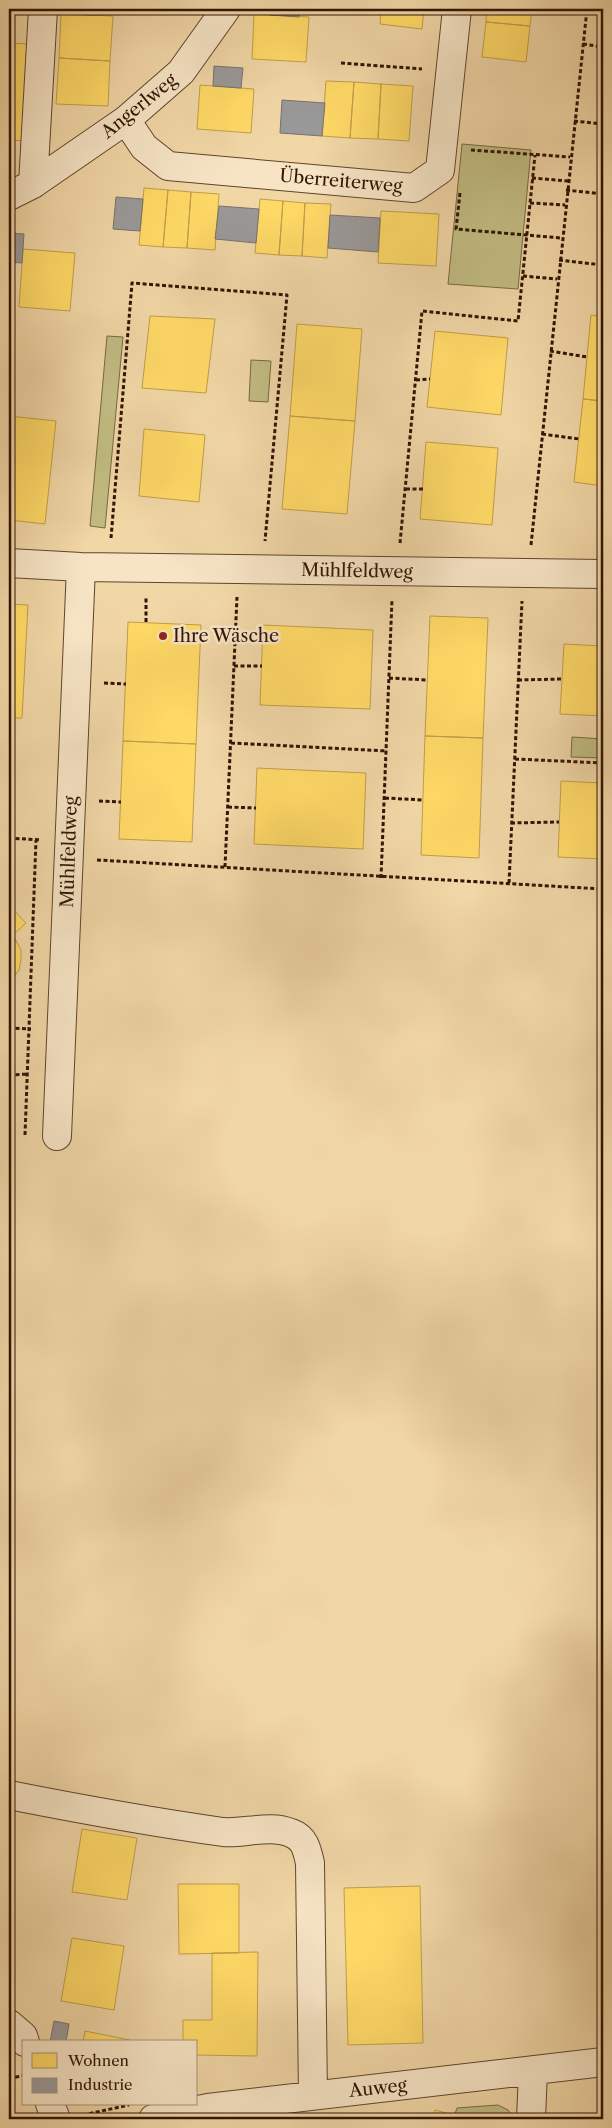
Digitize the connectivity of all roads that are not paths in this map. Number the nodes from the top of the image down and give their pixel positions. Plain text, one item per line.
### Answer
1 (43, 9) edge
2 (226, 9) edge
3 (457, 9) edge
4 (126, 120) junction
5 (33, 184) junction
6 (9, 196) edge
7 (9, 563) edge
8 (81, 567) junction
9 (603, 574) edge
10 (57, 1136) dead end
11 (9, 1795) edge
12 (9, 2024) edge
13 (25, 2040) edge
14 (603, 2062) edge
15 (533, 2071) junction
16 (313, 2095) junction
17 (53, 2106) edge
18 (67, 2117) edge
19 (153, 2119) edge
20 (531, 2119) edge

1 - 5 street
2 - 4 street, Angerlweg
3 - 4 street, Überreiterweg
4 - 5 street, Angerlweg
5 - 6 street, Angerlweg
7 - 8 street, Mühlfeldweg
8 - 9 street, Mühlfeldweg
8 - 10 street, Mühlfeldweg
11 - 16 street
12 - 13 street
14 - 15 street, Auweg
15 - 16 street, Auweg
15 - 20 street
16 - 19 street, Auweg
17 - 18 street

